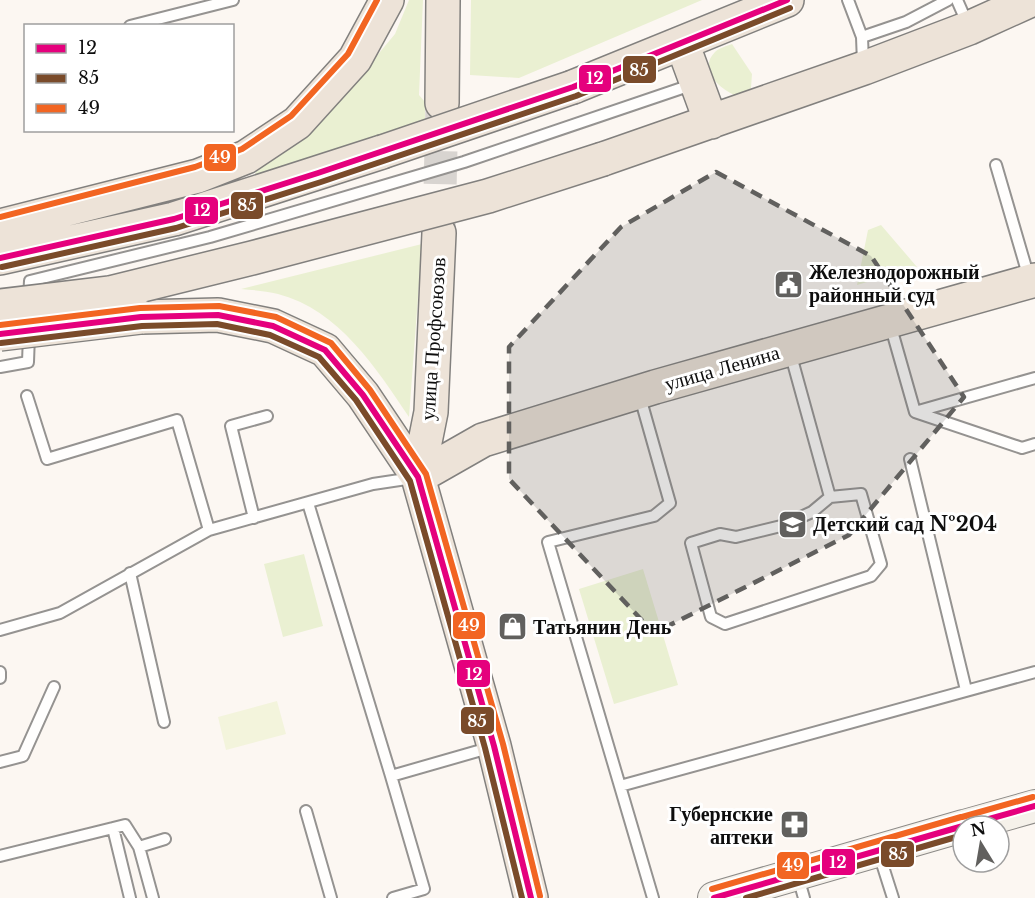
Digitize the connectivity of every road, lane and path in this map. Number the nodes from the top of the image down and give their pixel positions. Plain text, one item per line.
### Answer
1 (233, 0) edge
2 (387, 0) edge
3 (443, 0) edge
4 (787, 0) edge
5 (849, 0) edge
6 (948, 0) edge
7 (1031, 0) edge
8 (963, 14) edge
9 (138, 24) edge
10 (682, 44) junction
11 (863, 53) junction
12 (697, 83) junction
13 (442, 103) tunnel mouth
14 (711, 122) junction
15 (996, 165) dead end
16 (0, 226) edge
17 (439, 233) tunnel mouth
18 (0, 258) edge
19 (1033, 280) edge
20 (0, 306) edge
21 (890, 320) junction
22 (0, 334) edge
23 (789, 349) junction
24 (0, 367) edge
25 (1035, 378) edge
26 (638, 392) junction
27 (27, 396) dead end
28 (915, 412) junction
29 (267, 416) dead end
30 (1035, 444) edge
31 (910, 459) dead end
32 (418, 477) junction
33 (830, 497) junction
34 (308, 503) junction
35 (254, 518) junction
36 (209, 530) junction
37 (130, 573) junction
38 (0, 630) edge
39 (0, 672) edge
40 (1035, 672) edge
41 (0, 678) edge
42 (54, 687) dead end
43 (966, 690) junction
44 (164, 722) dead end
45 (494, 746) junction
46 (0, 762) edge
47 (391, 776) junction
48 (620, 786) junction
49 (1035, 806) edge
50 (306, 811) dead end
51 (1006, 814) edge
52 (113, 828) junction
53 (951, 829) edge
54 (165, 839) dead end
55 (139, 847) junction
56 (878, 850) junction
57 (0, 856) edge
58 (800, 886) edge
59 (130, 898) edge
60 (153, 898) edge
61 (331, 898) edge
62 (393, 898) edge
63 (531, 898) edge
64 (653, 898) edge
65 (714, 898) edge
66 (893, 898) edge

1 - 9 lane
2 - 16 main road
3 - 13 main road
4 - 10 main road
5 - 11 lane
6 - 11 lane
7 - 8 main road
8 - 11 main road
10 - 12 main road
10 - 18 main road, bridge
11 - 14 main road
12 - 14 main road
12 - 24 lane
14 - 20 main road, bridge
15 - 19 lane
17 - 32 main road, улица Профсоюзов
19 - 21 main road, улица Ленина
21 - 23 main road, улица Ленина
21 - 28 lane
22 - 32 main road, bridge
23 - 26 main road, улица Ленина
23 - 33 lane
25 - 28 lane
26 - 32 main road, улица Ленина
26 - 48 lane
27 - 36 lane
28 - 30 lane
29 - 35 lane
31 - 43 lane
32 - 34 lane
32 - 45 main road, улица Профсоюзов
33 - 33 lane
34 - 35 lane
34 - 47 lane
35 - 36 lane
36 - 37 lane
37 - 38 lane
37 - 44 lane
39 - 41 lane
40 - 43 lane
42 - 46 lane
43 - 48 lane
45 - 47 lane
45 - 63 main road, улица Профсоюзов
47 - 62 lane
48 - 64 lane
49 - 51 main road
50 - 61 lane
52 - 55 lane
52 - 57 lane
52 - 59 lane
53 - 56 main road
54 - 55 lane
55 - 60 lane
56 - 58 main road
56 - 66 lane
58 - 65 main road

